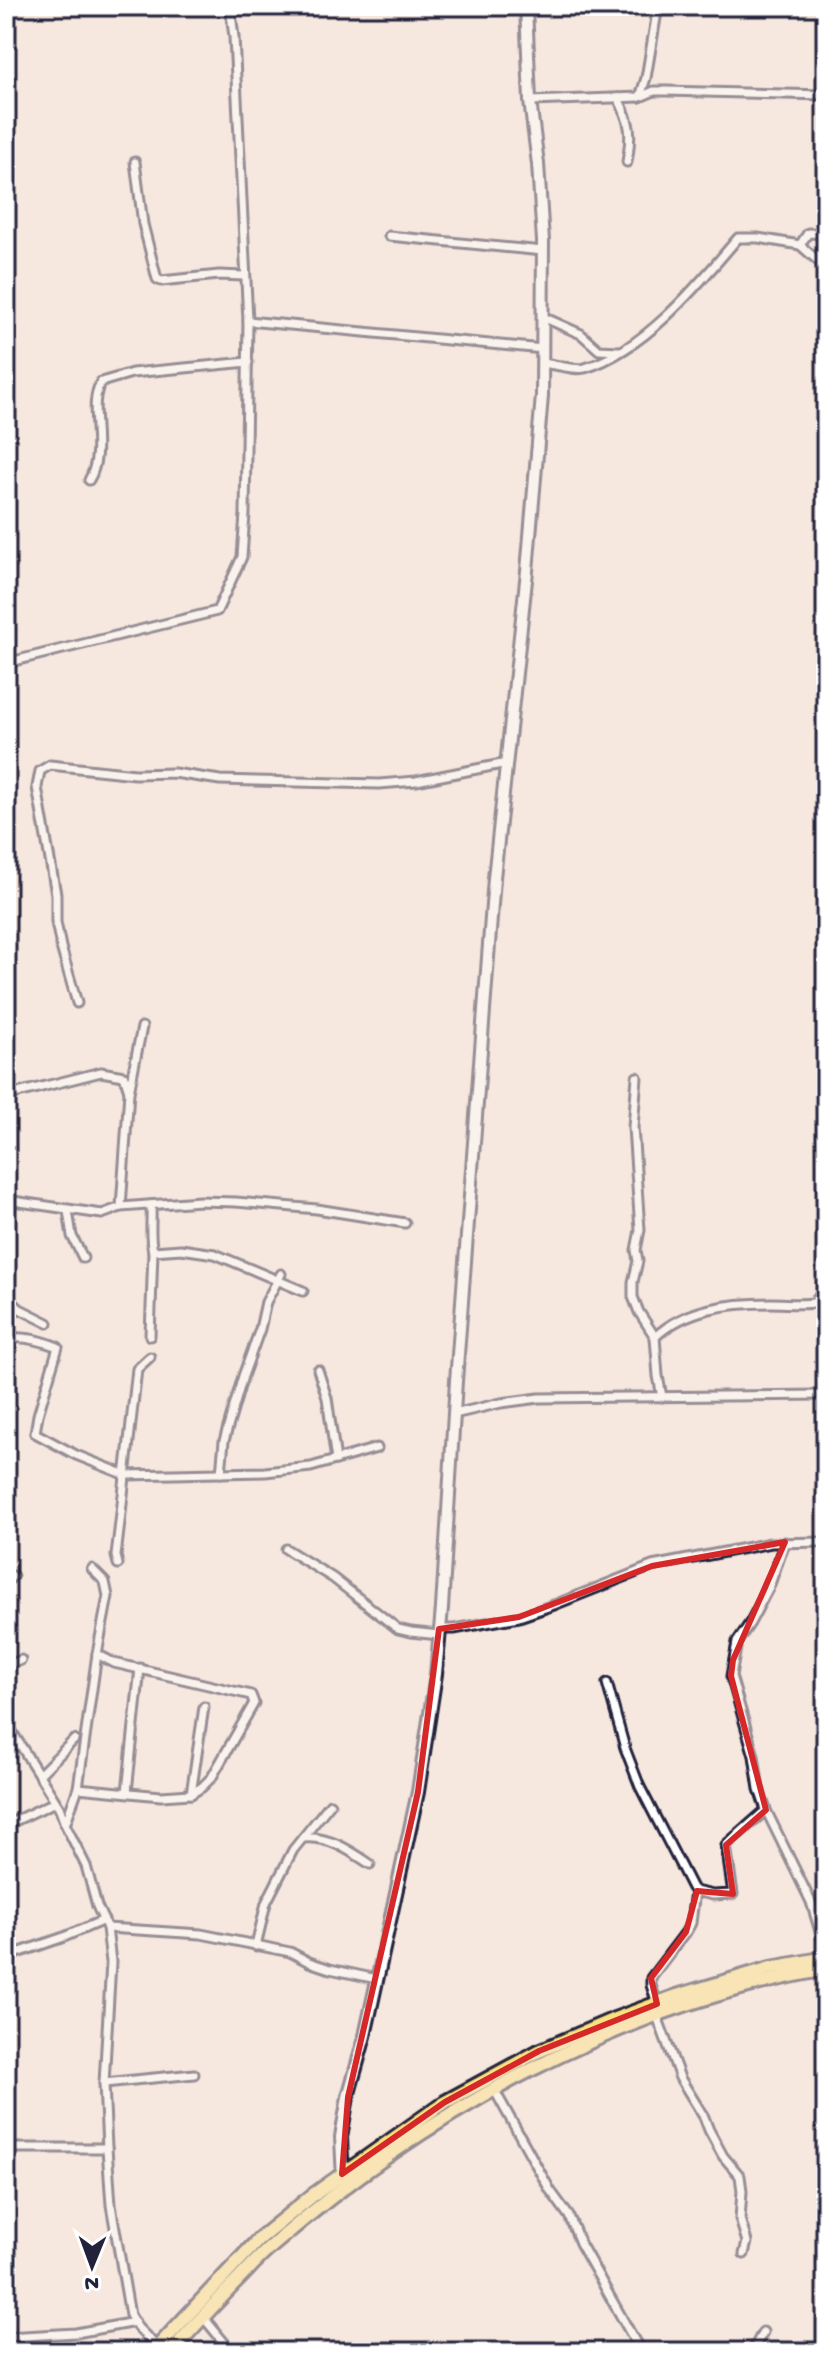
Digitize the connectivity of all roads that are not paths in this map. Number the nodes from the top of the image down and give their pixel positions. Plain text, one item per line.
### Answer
1 (230, 6) edge
2 (526, 6) edge
3 (658, 6) edge
4 (646, 78) junction
5 (654, 91) junction
6 (826, 95) edge
7 (640, 97) junction
8 (618, 98) junction
9 (530, 101) junction
10 (135, 162) dead end
11 (627, 162) dead end
12 (826, 234) edge
13 (389, 236) dead end
14 (800, 245) junction
15 (543, 251) junction
16 (826, 268) edge
17 (244, 276) junction
18 (543, 317) junction
19 (248, 321) junction
20 (543, 349) junction
21 (621, 351) junction
22 (248, 362) junction
23 (542, 363) junction
24 (89, 480) dead end
25 (6, 663) edge
26 (507, 763) junction
27 (77, 1003) dead end
28 (142, 1027) dead end
29 (637, 1077) dead end
30 (129, 1092) junction
31 (6, 1096) edge
32 (10, 1200) edge
33 (151, 1205) junction
34 (121, 1207) junction
35 (68, 1211) junction
36 (6, 1215) edge
37 (405, 1223) dead end
38 (153, 1251) junction
39 (83, 1258) dead end
40 (6, 1265) edge
41 (278, 1277) junction
42 (826, 1285) edge
43 (303, 1291) dead end
44 (48, 1323) dead end
45 (150, 1336) dead end
46 (655, 1337) junction
47 (6, 1339) edge
48 (150, 1357) dead end
49 (318, 1370) dead end
50 (826, 1395) edge
51 (662, 1397) junction
52 (454, 1414) junction
53 (377, 1448) dead end
54 (336, 1460) junction
55 (221, 1473) junction
56 (126, 1475) junction
57 (785, 1542) junction
58 (826, 1542) edge
59 (286, 1549) dead end
60 (118, 1564) dead end
61 (92, 1569) dead end
62 (439, 1632) junction
63 (97, 1654) junction
64 (21, 1660) dead end
65 (6, 1666) edge
66 (140, 1668) junction
67 (607, 1683) dead end
68 (204, 1707) dead end
69 (6, 1722) edge
70 (74, 1740) dead end
71 (39, 1775) junction
72 (78, 1788) junction
73 (127, 1792) junction
74 (191, 1794) junction
75 (55, 1802) junction
76 (330, 1804) dead end
77 (766, 1810) junction
78 (65, 1824) junction
79 (6, 1825) edge
80 (303, 1838) junction
81 (370, 1864) dead end
82 (695, 1891) junction
83 (105, 1924) junction
84 (256, 1946) junction
85 (826, 1951) edge
86 (6, 1957) edge
87 (826, 1958) edge
88 (826, 1969) edge
89 (377, 1979) junction
90 (657, 2010) junction
91 (194, 2074) dead end
92 (104, 2083) junction
93 (495, 2091) junction
94 (6, 2148) edge
95 (107, 2148) junction
96 (343, 2180) junction
97 (744, 2254) dead end
98 (203, 2317) junction
99 (135, 2322) junction
100 (763, 2332) dead end
101 (6, 2337) edge
102 (155, 2349) edge
103 (171, 2352) edge
104 (232, 2352) edge
105 (641, 2352) edge
106 (752, 2352) edge

1 - 17 street
2 - 9 street
3 - 4 street
4 - 5 street
4 - 7 street
5 - 6 street
5 - 7 street
7 - 8 street
8 - 9 street
8 - 11 street
9 - 15 street
10 - 17 street
12 - 14 street
13 - 15 street
14 - 16 street
14 - 21 street
15 - 18 street
17 - 19 street
18 - 20 street
18 - 21 street
19 - 20 street
19 - 22 street
20 - 23 street
21 - 23 street
22 - 24 street
22 - 25 street
23 - 26 street
26 - 27 street
26 - 52 street
28 - 30 street
29 - 46 street
30 - 31 street
30 - 34 street
32 - 35 street
32 - 36 street
33 - 34 street
33 - 37 street
33 - 38 street
34 - 35 street
35 - 39 street
38 - 41 street
38 - 45 street
40 - 44 street
41 - 43 street
41 - 55 street
42 - 46 street
46 - 51 street
47 - 56 street
48 - 56 street
49 - 54 street
50 - 51 street
51 - 52 street
52 - 62 street
53 - 54 street
54 - 55 street
55 - 56 street
56 - 60 street
57 - 58 street
57 - 62 street
57 - 77 street
59 - 62 street
61 - 63 street
62 - 89 street
63 - 66 street
63 - 72 street
64 - 65 street
66 - 73 street
66 - 74 street
67 - 82 street
68 - 74 street
69 - 71 street
70 - 71 street
71 - 75 street
72 - 73 street
72 - 78 street
73 - 74 street
75 - 78 street
75 - 79 street
76 - 80 street
77 - 82 street
77 - 85 street
78 - 83 street
80 - 81 street
80 - 84 street
82 - 90 street
83 - 84 street
83 - 86 street
83 - 92 street
84 - 89 street
87 - 90 main road
88 - 90 main road
89 - 96 street
90 - 93 main road
90 - 96 main road
90 - 97 street
91 - 92 street
92 - 95 street
93 - 96 main road
93 - 105 street
94 - 95 street
95 - 99 street
96 - 98 main road
96 - 102 main road
98 - 103 main road
98 - 104 street
99 - 101 street
99 - 102 street
100 - 106 street

